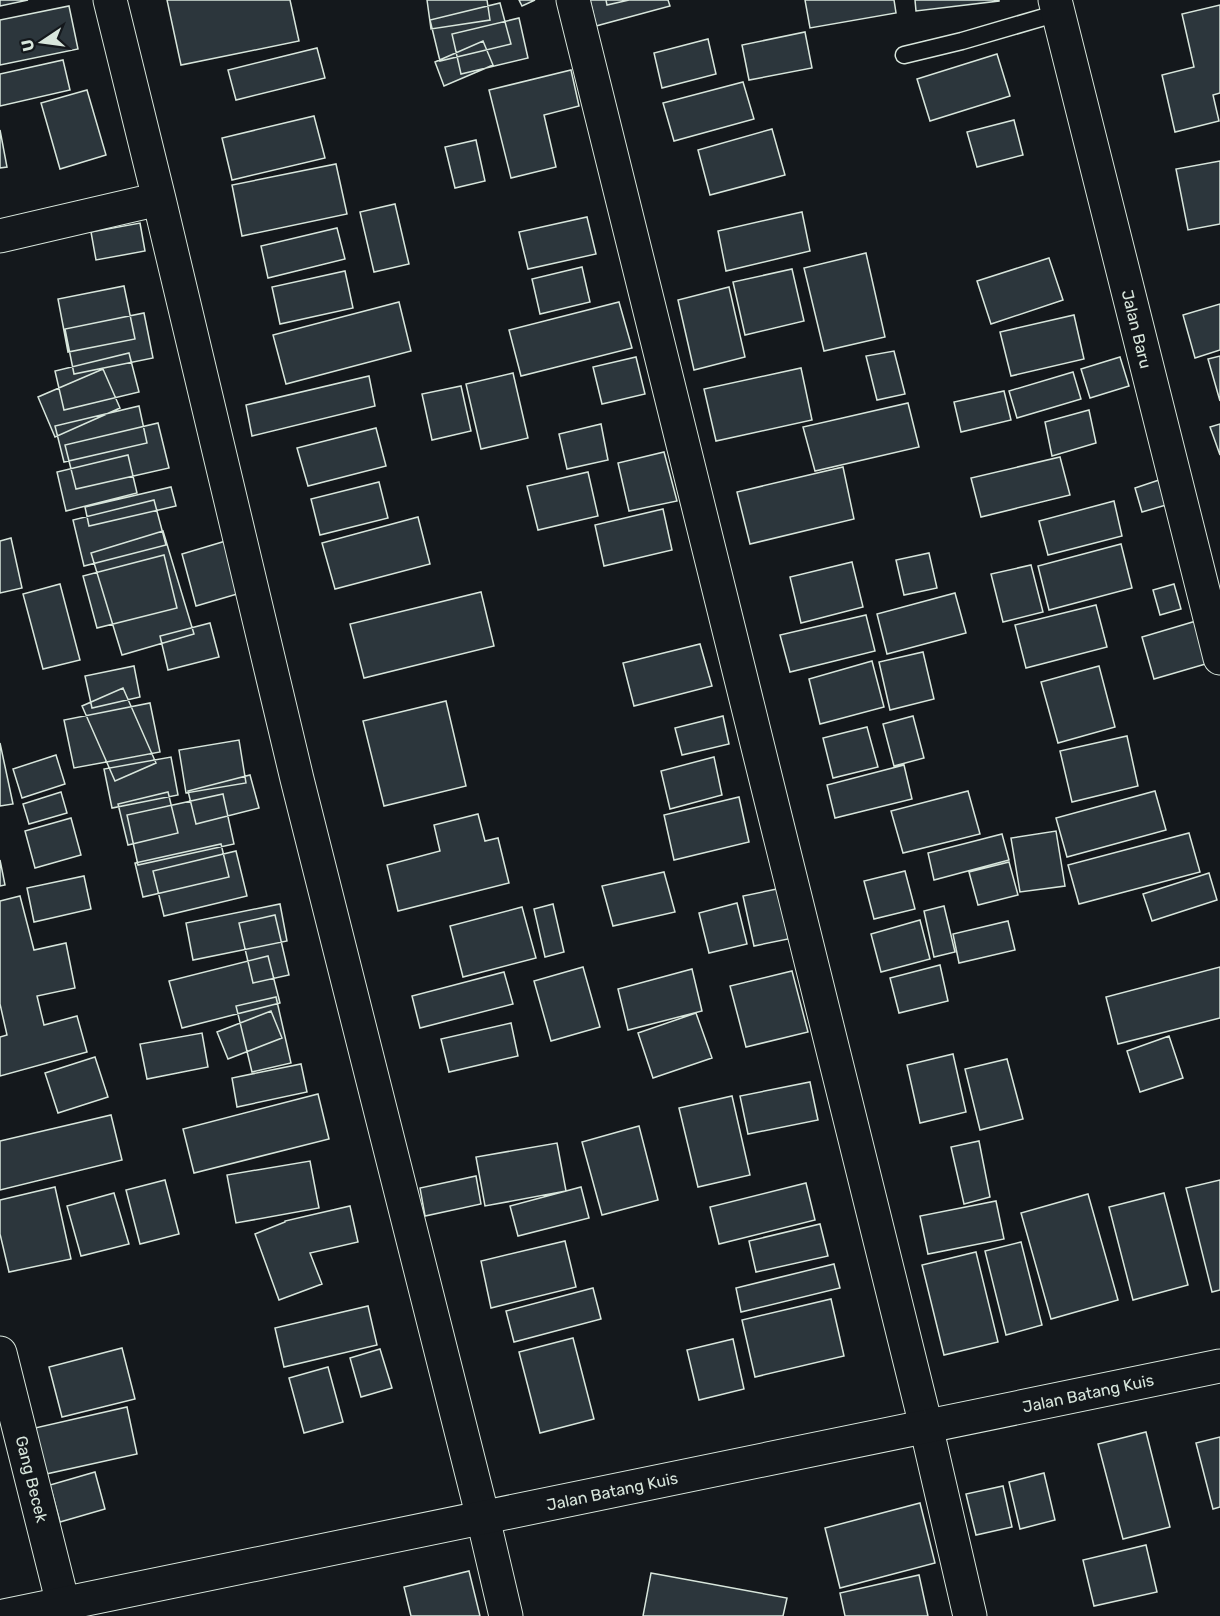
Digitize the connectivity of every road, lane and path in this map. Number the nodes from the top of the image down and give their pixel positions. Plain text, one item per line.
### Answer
1 (110, 0) edge
2 (573, 0) edge
3 (1056, 6) edge
4 (904, 55) dead end
5 (159, 199) junction
6 (0, 237) edge
7 (1220, 658) edge
8 (0, 1353) edge
9 (1220, 1366) edge
10 (926, 1426) junction
11 (483, 1518) junction
12 (65, 1610) edge
13 (4, 1616) edge
14 (506, 1616) edge
15 (970, 1616) edge

1 - 5 street
2 - 10 street
3 - 4 lane
3 - 7 street, Jalan Baru
5 - 6 street
5 - 11 street
8 - 12 street, Gang Becek
9 - 10 street, Jalan Batang Kuis
10 - 11 street, Jalan Batang Kuis
10 - 15 street
11 - 12 street, Jalan Batang Kuis
11 - 14 street
12 - 13 street, Jalan Batang Kuis

